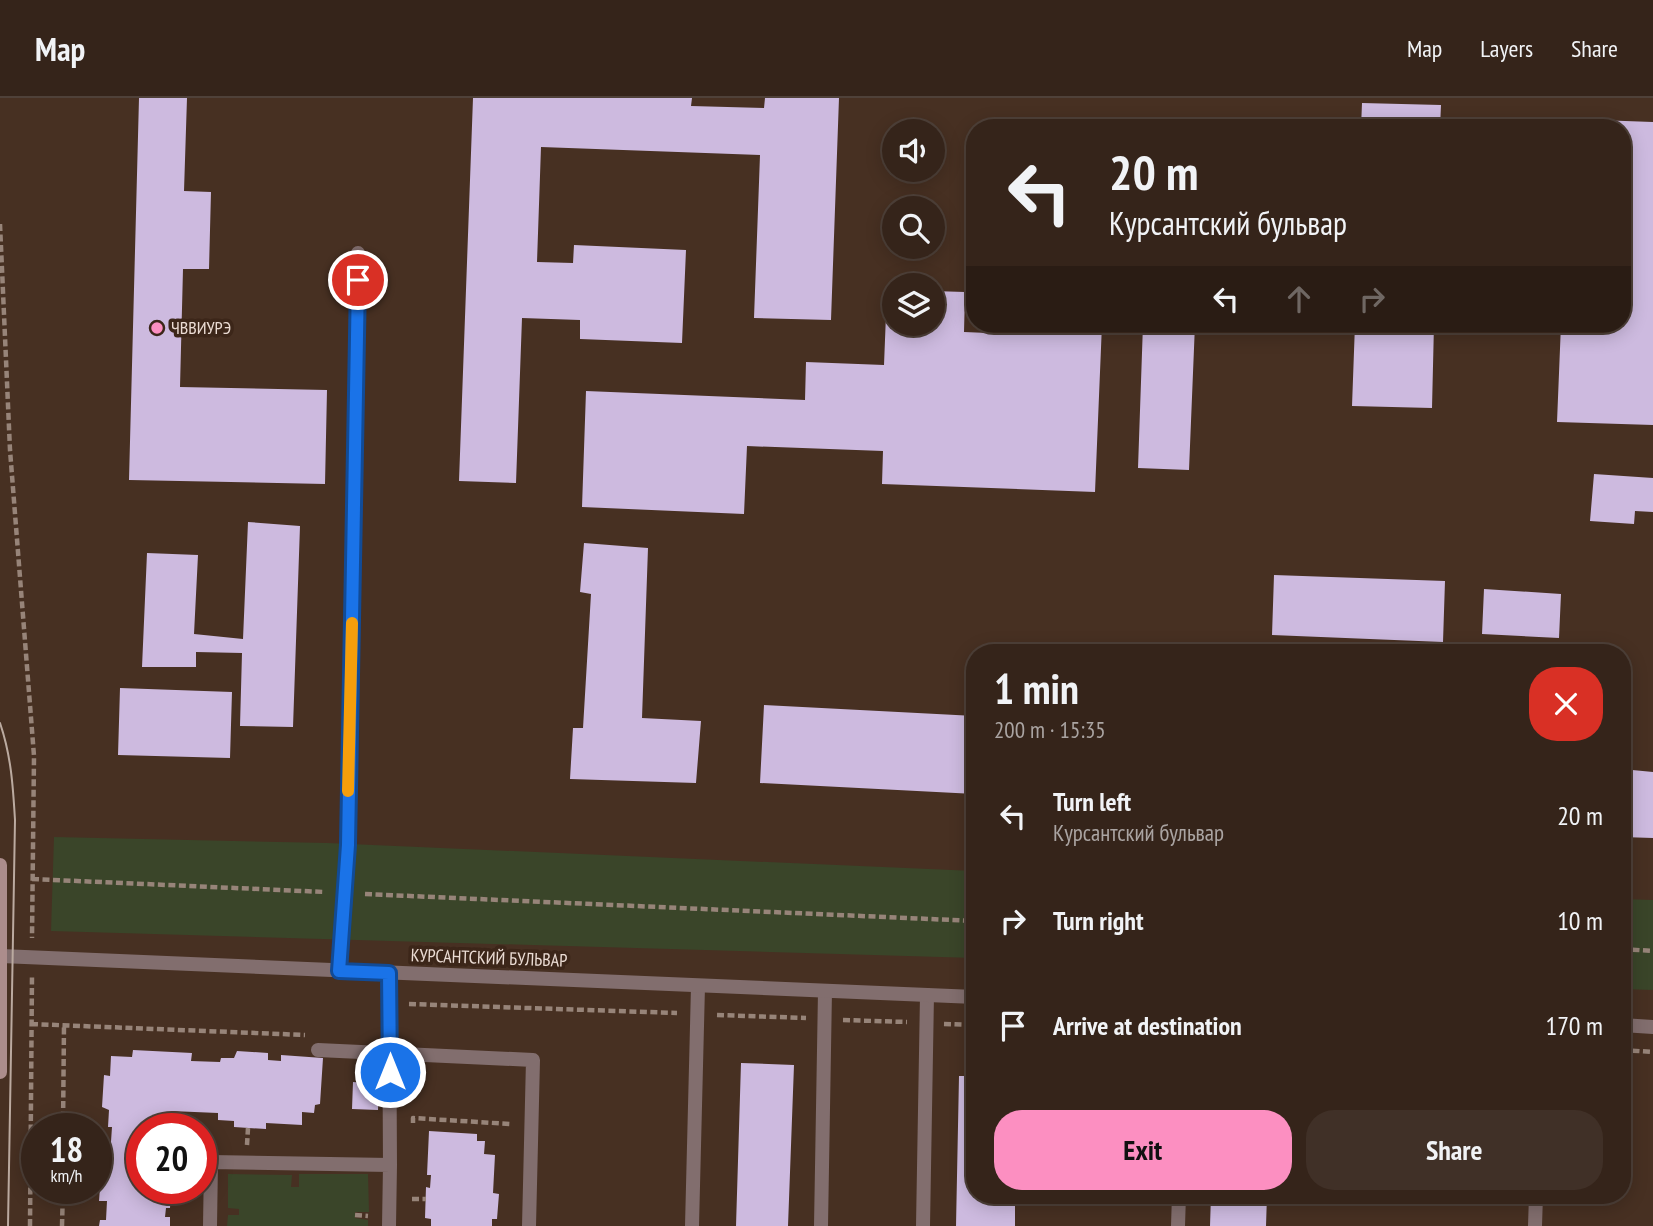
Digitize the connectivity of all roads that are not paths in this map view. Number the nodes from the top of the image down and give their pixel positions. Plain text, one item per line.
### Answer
1 (358, 253) dead end
2 (0, 865) edge
3 (1, 956) edge
4 (339, 971) junction
5 (389, 973) junction
6 (698, 986) junction
7 (825, 991) junction
8 (928, 995) junction
9 (966, 997) edge
10 (1631, 1026) edge
11 (1653, 1027) edge
12 (318, 1050) dead end
13 (390, 1053) junction
14 (0, 1072) edge
15 (390, 1165) junction
16 (1178, 1204) edge
17 (1536, 1204) edge
18 (210, 1226) edge
19 (389, 1226) edge
20 (529, 1226) edge
21 (692, 1226) edge
22 (821, 1226) edge
23 (923, 1226) edge
24 (1178, 1226) edge
25 (1535, 1226) edge

1 - 4 street
2 - 3 main road
3 - 4 street, КУРСАНТСКИЙ БУЛЬВАР
3 - 14 main road
4 - 5 street, КУРСАНТСКИЙ БУЛЬВАР
5 - 6 street, КУРСАНТСКИЙ БУЛЬВАР
5 - 13 street
6 - 7 street, КУРСАНТСКИЙ БУЛЬВАР
6 - 21 street
7 - 8 street, КУРСАНТСКИЙ БУЛЬВАР
7 - 22 street
8 - 9 street, КУРСАНТСКИЙ БУЛЬВАР
8 - 23 street
10 - 11 street
12 - 13 street
13 - 15 street
13 - 20 street
15 - 18 street
15 - 19 street
16 - 24 street
17 - 25 street

